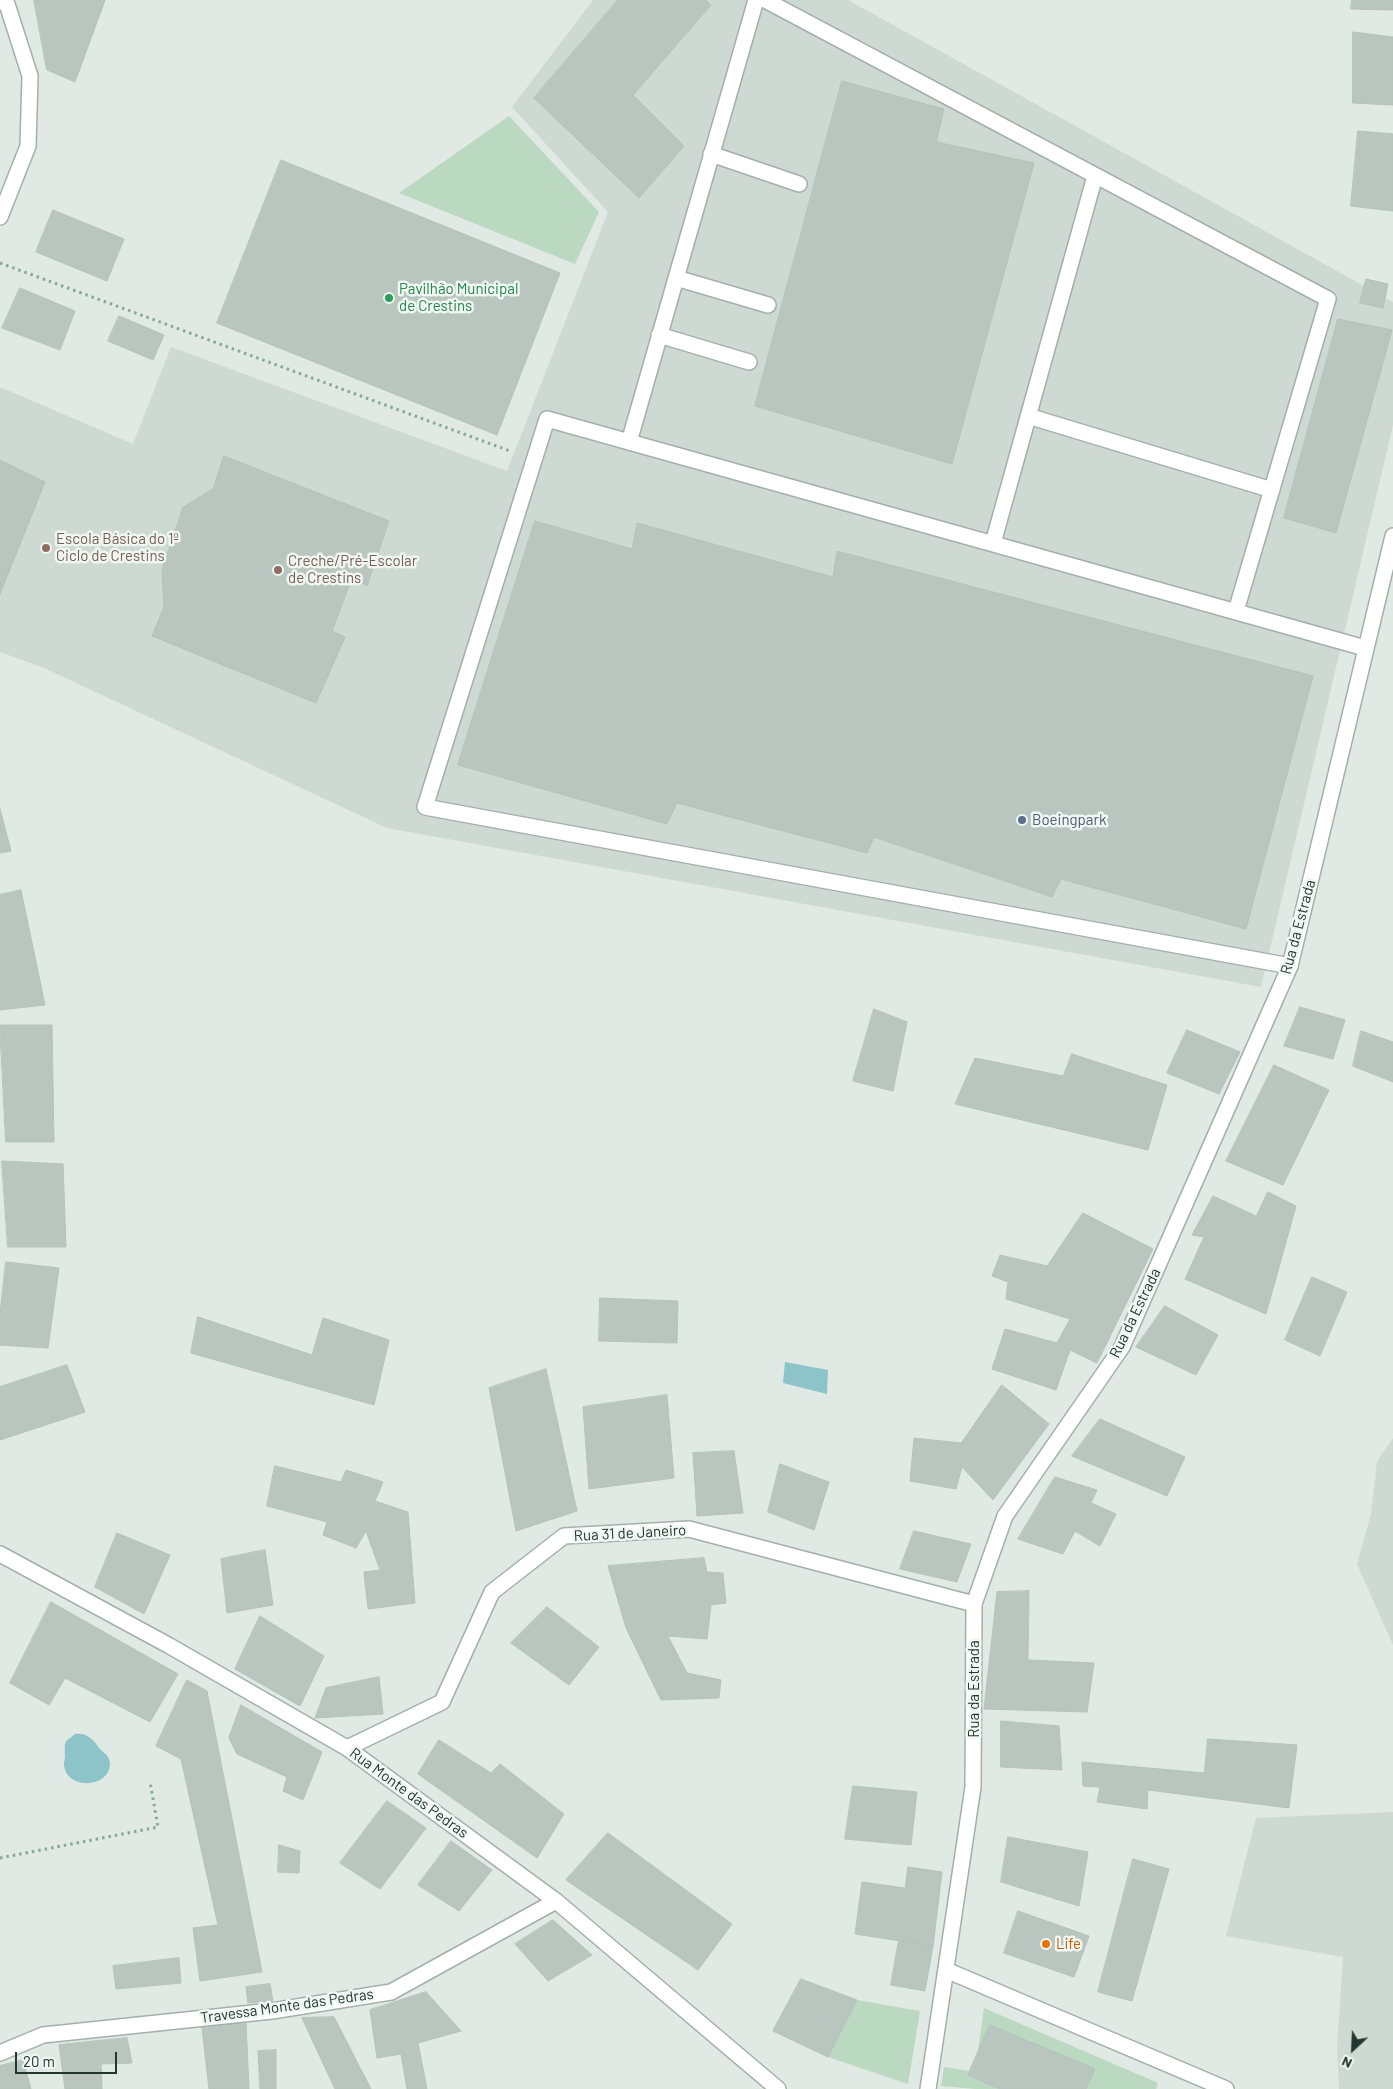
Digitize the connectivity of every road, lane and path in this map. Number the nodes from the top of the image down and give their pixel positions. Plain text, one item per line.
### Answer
1 (756, 0) edge
2 (764, 0) edge
3 (0, 1) edge
4 (712, 154) junction
5 (1095, 176) junction
6 (799, 184) dead end
7 (0, 217) edge
8 (0, 262) edge
9 (676, 278) junction
10 (768, 305) dead end
11 (659, 335) junction
12 (749, 362) dead end
13 (1028, 416) junction
14 (629, 442) junction
15 (534, 460) junction
16 (1272, 490) junction
17 (1393, 536) edge
18 (993, 543) junction
19 (1236, 611) junction
20 (1366, 648) junction
21 (1290, 966) junction
22 (0, 1554) edge
23 (974, 1604) junction
24 (347, 1748) junction
25 (150, 1782) dead end
26 (0, 1858) edge
27 (556, 1901) junction
28 (946, 1970) junction
29 (0, 2052) edge
30 (778, 2089) edge
31 (928, 2089) edge
32 (1226, 2089) edge

1 - 4 street
2 - 5 street
3 - 7 street
4 - 6 street
4 - 9 street
5 - 13 street
5 - 16 street
8 - 15 path
9 - 10 street
9 - 11 street
11 - 12 street
11 - 14 street
13 - 16 street
13 - 18 street
14 - 15 street
14 - 18 street
15 - 21 street
16 - 19 street
17 - 20 street, Rua da Estrada
18 - 19 street
19 - 20 street
20 - 21 street, Rua da Estrada
21 - 23 street, Rua da Estrada
22 - 24 street, Rua Monte das Pedras
23 - 24 street, Rua 31 de Janeiro
23 - 28 street, Rua da Estrada
24 - 27 street, Rua Monte das Pedras
25 - 26 path
27 - 29 street, Travessa Monte das Pedras
27 - 30 street, Rua Monte das Pedras
28 - 31 street, Rua da Estrada
28 - 32 street

